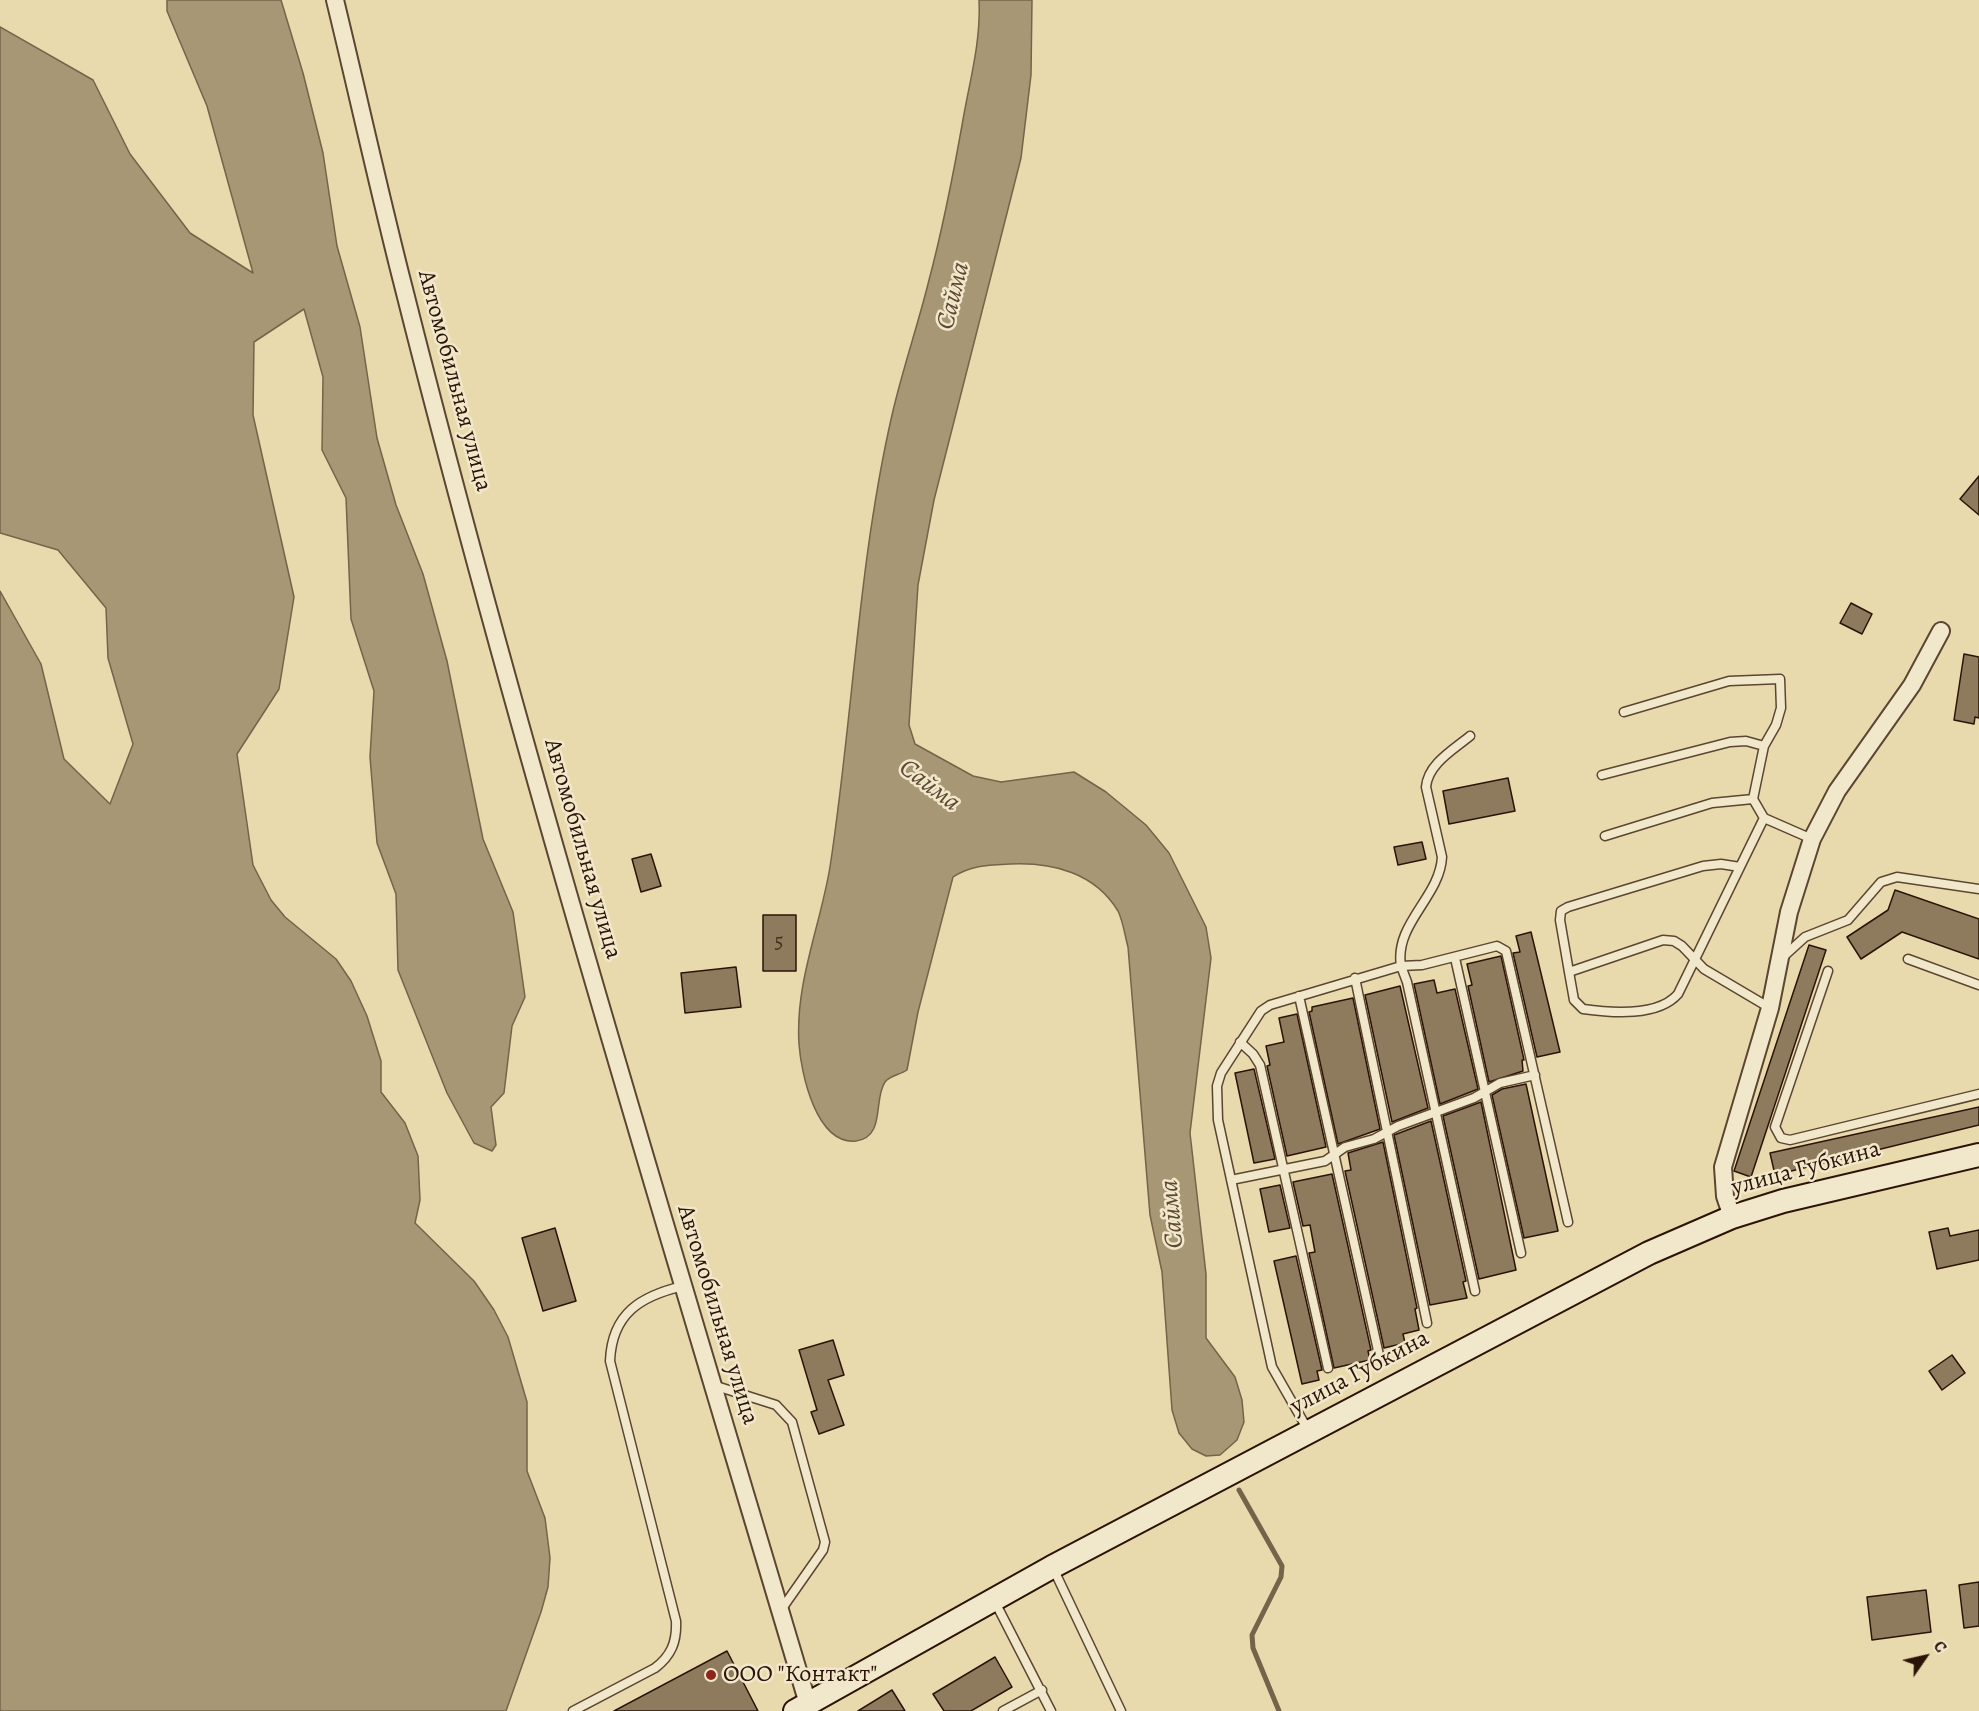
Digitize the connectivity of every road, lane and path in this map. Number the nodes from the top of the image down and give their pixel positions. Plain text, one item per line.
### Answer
1 (335, 0) edge
2 (1941, 631) dead end
3 (1624, 712) dead end
4 (1470, 736) dead end
5 (1764, 746) junction
6 (1602, 775) dead end
7 (1753, 799) junction
8 (1764, 818) junction
9 (1605, 836) dead end
10 (1812, 839) junction
11 (1740, 867) junction
12 (1979, 889) edge
13 (1455, 958) junction
14 (1908, 959) dead end
15 (1694, 960) junction
16 (1780, 960) junction
17 (1401, 966) junction
18 (1828, 971) dead end
19 (1569, 972) junction
20 (1355, 978) junction
21 (1979, 985) edge
22 (1299, 996) junction
23 (1770, 1008) junction
24 (1240, 1042) junction
25 (1535, 1075) junction
26 (1485, 1092) junction
27 (1979, 1094) edge
28 (1436, 1112) junction
29 (1387, 1132) junction
30 (1335, 1154) junction
31 (1979, 1155) edge
32 (1283, 1170) junction
33 (1232, 1180) junction
34 (1732, 1217) junction
35 (1568, 1222) dead end
36 (1521, 1253) dead end
37 (683, 1286) junction
38 (1475, 1291) dead end
39 (1427, 1323) dead end
40 (1379, 1355) dead end
41 (1328, 1368) dead end
42 (713, 1385) junction
43 (1308, 1430) junction
44 (1052, 1567) junction
45 (994, 1600) junction
46 (780, 1611) junction
47 (1042, 1690) junction
48 (802, 1707) edge
49 (573, 1711) edge
50 (1003, 1711) edge
51 (1051, 1711) edge
52 (1121, 1711) edge

1 - 37 street, Автомобильная улица
2 - 10 street
3 - 5 lane
4 - 17 lane
5 - 6 lane
5 - 7 lane
7 - 8 lane
7 - 9 lane
8 - 10 lane
8 - 11 lane
10 - 16 street
11 - 15 lane
11 - 19 lane
12 - 16 lane
13 - 17 lane
13 - 25 lane
13 - 26 lane
14 - 21 lane
15 - 19 lane
15 - 19 lane
15 - 23 lane
16 - 23 street
17 - 20 lane
17 - 28 lane
18 - 27 lane
20 - 22 lane
20 - 29 lane
22 - 24 lane
22 - 30 lane
23 - 34 street
24 - 32 lane
24 - 33 lane
25 - 26 lane
25 - 35 lane
26 - 28 lane
26 - 36 lane
28 - 29 lane
28 - 38 lane
29 - 30 lane
29 - 39 lane
30 - 32 lane
30 - 40 lane
31 - 34 street, улица Губкина
32 - 33 lane
32 - 41 lane
33 - 43 lane
34 - 43 street, улица Губкина
37 - 42 street, Автомобильная улица
37 - 49 lane
42 - 46 street, Автомобильная улица
42 - 46 lane
43 - 44 street, улица Губкина
44 - 45 street, улица Губкина
44 - 52 lane
45 - 47 lane
45 - 48 street, улица Губкина
46 - 48 street, Автомобильная улица
47 - 50 lane
47 - 51 lane

